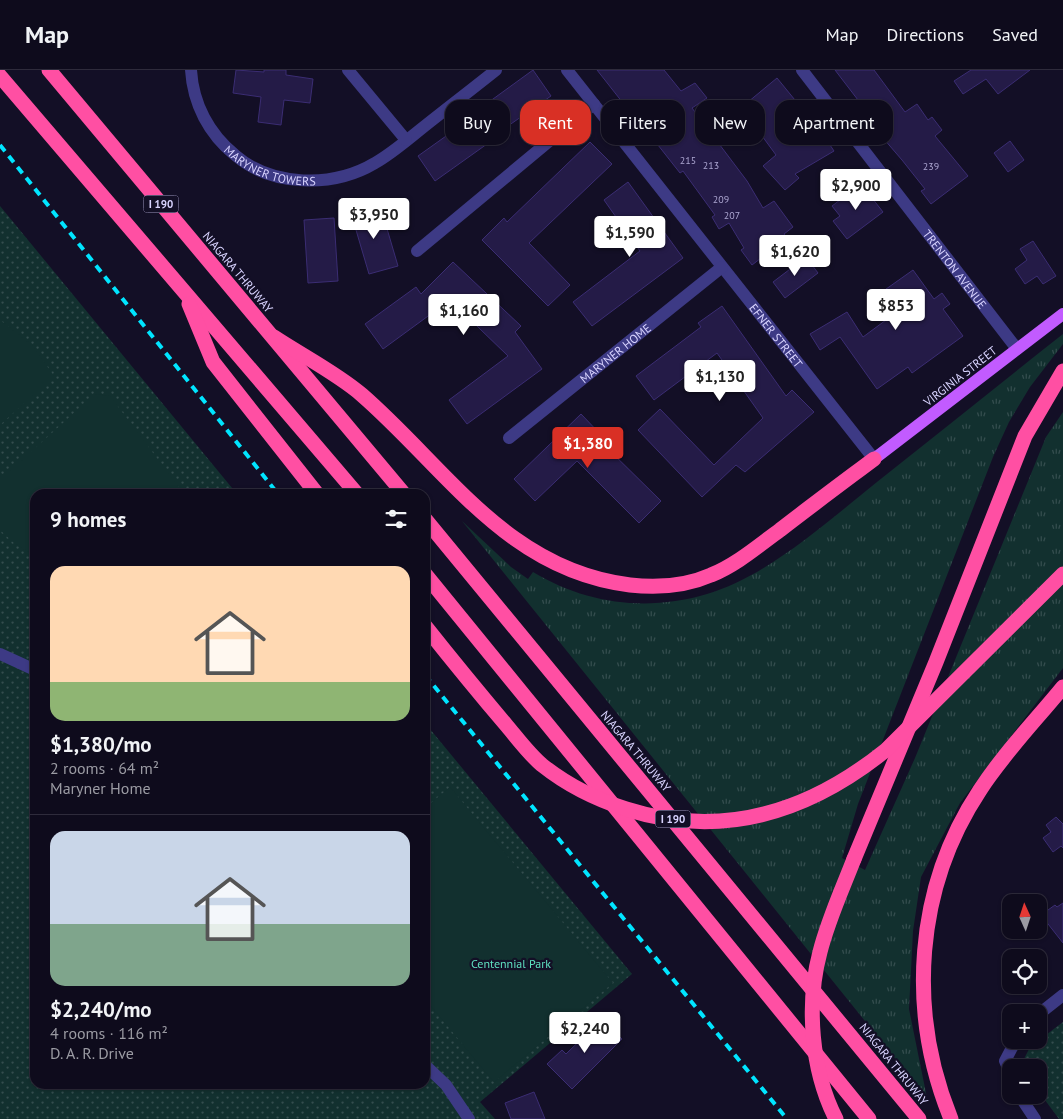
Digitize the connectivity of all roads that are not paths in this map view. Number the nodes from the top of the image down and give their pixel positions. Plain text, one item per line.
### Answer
1 (49, 70) edge
2 (191, 70) edge
3 (348, 70) edge
4 (496, 70) edge
5 (567, 70) edge
6 (802, 70) edge
7 (0, 76) edge
8 (594, 104) junction
9 (406, 140) junction
10 (417, 251) dead end
11 (722, 267) junction
12 (183, 291) junction
13 (1063, 314) edge
14 (274, 337) junction
15 (1017, 349) junction
16 (1063, 371) edge
17 (509, 438) dead end
18 (874, 459) junction
19 (313, 489) edge
20 (353, 489) edge
21 (400, 489) edge
22 (430, 525) edge
23 (1063, 574) edge
24 (430, 580) edge
25 (430, 632) edge
26 (0, 654) edge
27 (30, 668) edge
28 (1063, 687) edge
29 (1063, 996) edge
30 (1047, 1008) edge
31 (430, 1070) edge
32 (1025, 1104) edge
33 (469, 1119) edge
34 (836, 1119) edge
35 (869, 1119) edge
36 (919, 1119) edge
37 (950, 1119) edge
38 (1035, 1119) edge

1 - 14 highway, NIAGARA THRUWAY / I 190
2 - 9 street, MARYNER TOWERS
3 - 9 street
4 - 9 street, MARYNER TOWERS
5 - 8 street, EFNER STREET
6 - 15 street, TRENTON AVENUE
7 - 12 highway
8 - 10 street
8 - 11 street, EFNER STREET
11 - 17 street, MARYNER HOME
11 - 18 street, EFNER STREET
12 - 19 highway
12 - 20 highway
13 - 15 main road, VIRGINIA STREET
14 - 18 highway
14 - 21 highway, NIAGARA THRUWAY / I 190
15 - 18 main road, VIRGINIA STREET
16 - 34 highway, bridge
22 - 36 highway, NIAGARA THRUWAY / I 190
23 - 25 highway, bridge
24 - 35 highway, I 190
26 - 27 street
28 - 37 highway
29 - 30 street
31 - 33 street
32 - 38 street

